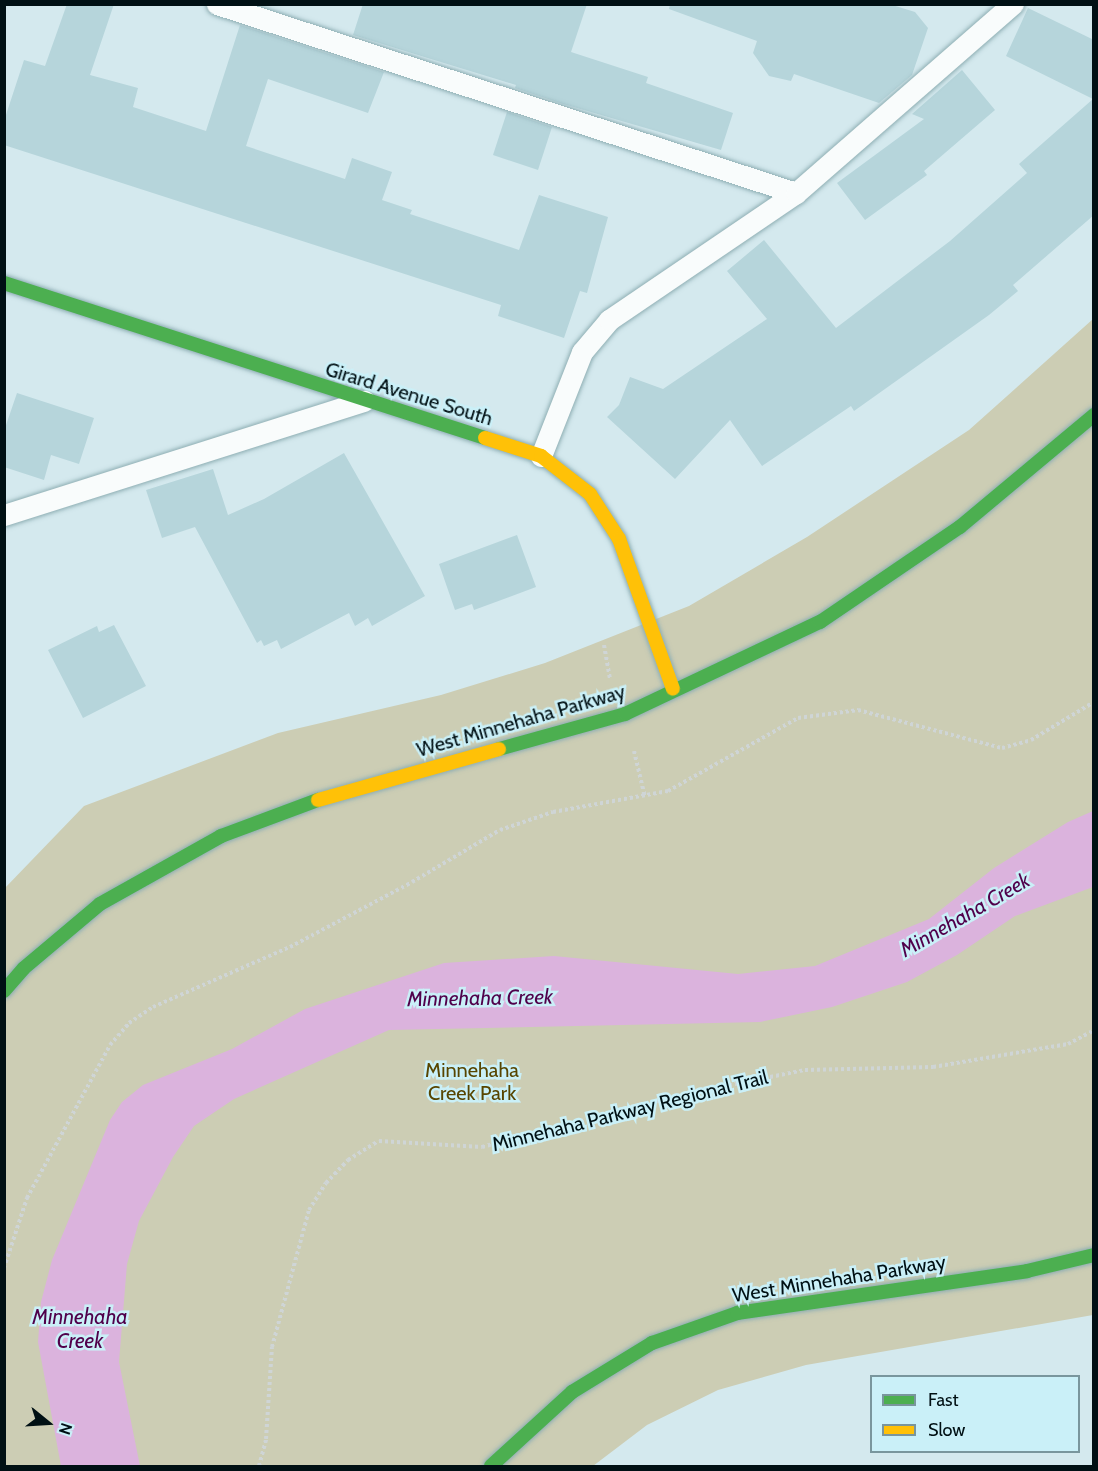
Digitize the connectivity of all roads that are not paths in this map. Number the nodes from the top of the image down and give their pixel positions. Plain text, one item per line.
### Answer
1 (217, 4) edge
2 (1013, 4) edge
3 (796, 193) junction
4 (4, 283) edge
5 (364, 401) junction
6 (1094, 415) edge
7 (541, 456) junction
8 (4, 515) edge
9 (673, 688) junction
10 (4, 991) edge
11 (1094, 1255) edge
12 (491, 1467) edge

1 - 3 lane
2 - 3 lane
3 - 7 lane
4 - 5 street, Girard Avenue South
5 - 7 street, Girard Avenue South
5 - 8 lane
6 - 9 street, West Minnehaha Parkway
7 - 9 street, Girard Avenue South
9 - 10 street, West Minnehaha Parkway
11 - 12 street, West Minnehaha Parkway

